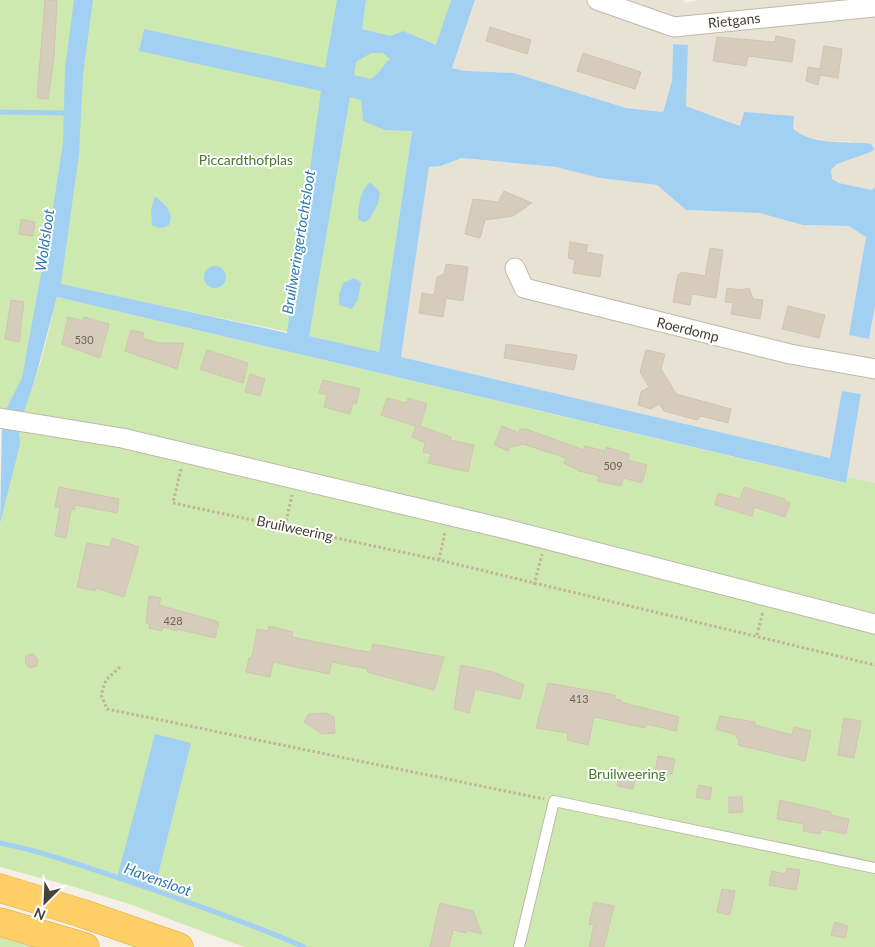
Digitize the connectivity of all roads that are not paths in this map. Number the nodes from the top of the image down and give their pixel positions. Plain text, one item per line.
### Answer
1 (597, 0) edge
2 (875, 7) edge
3 (515, 268) dead end
4 (875, 369) edge
5 (0, 418) edge
6 (875, 624) edge
7 (875, 868) edge
8 (0, 888) edge
9 (0, 922) edge
10 (85, 947) edge
11 (179, 947) edge
12 (519, 947) edge

1 - 2 street, Rietgans
3 - 4 street, Roerdomp
5 - 6 street
7 - 12 lane
8 - 11 highway
9 - 10 highway

